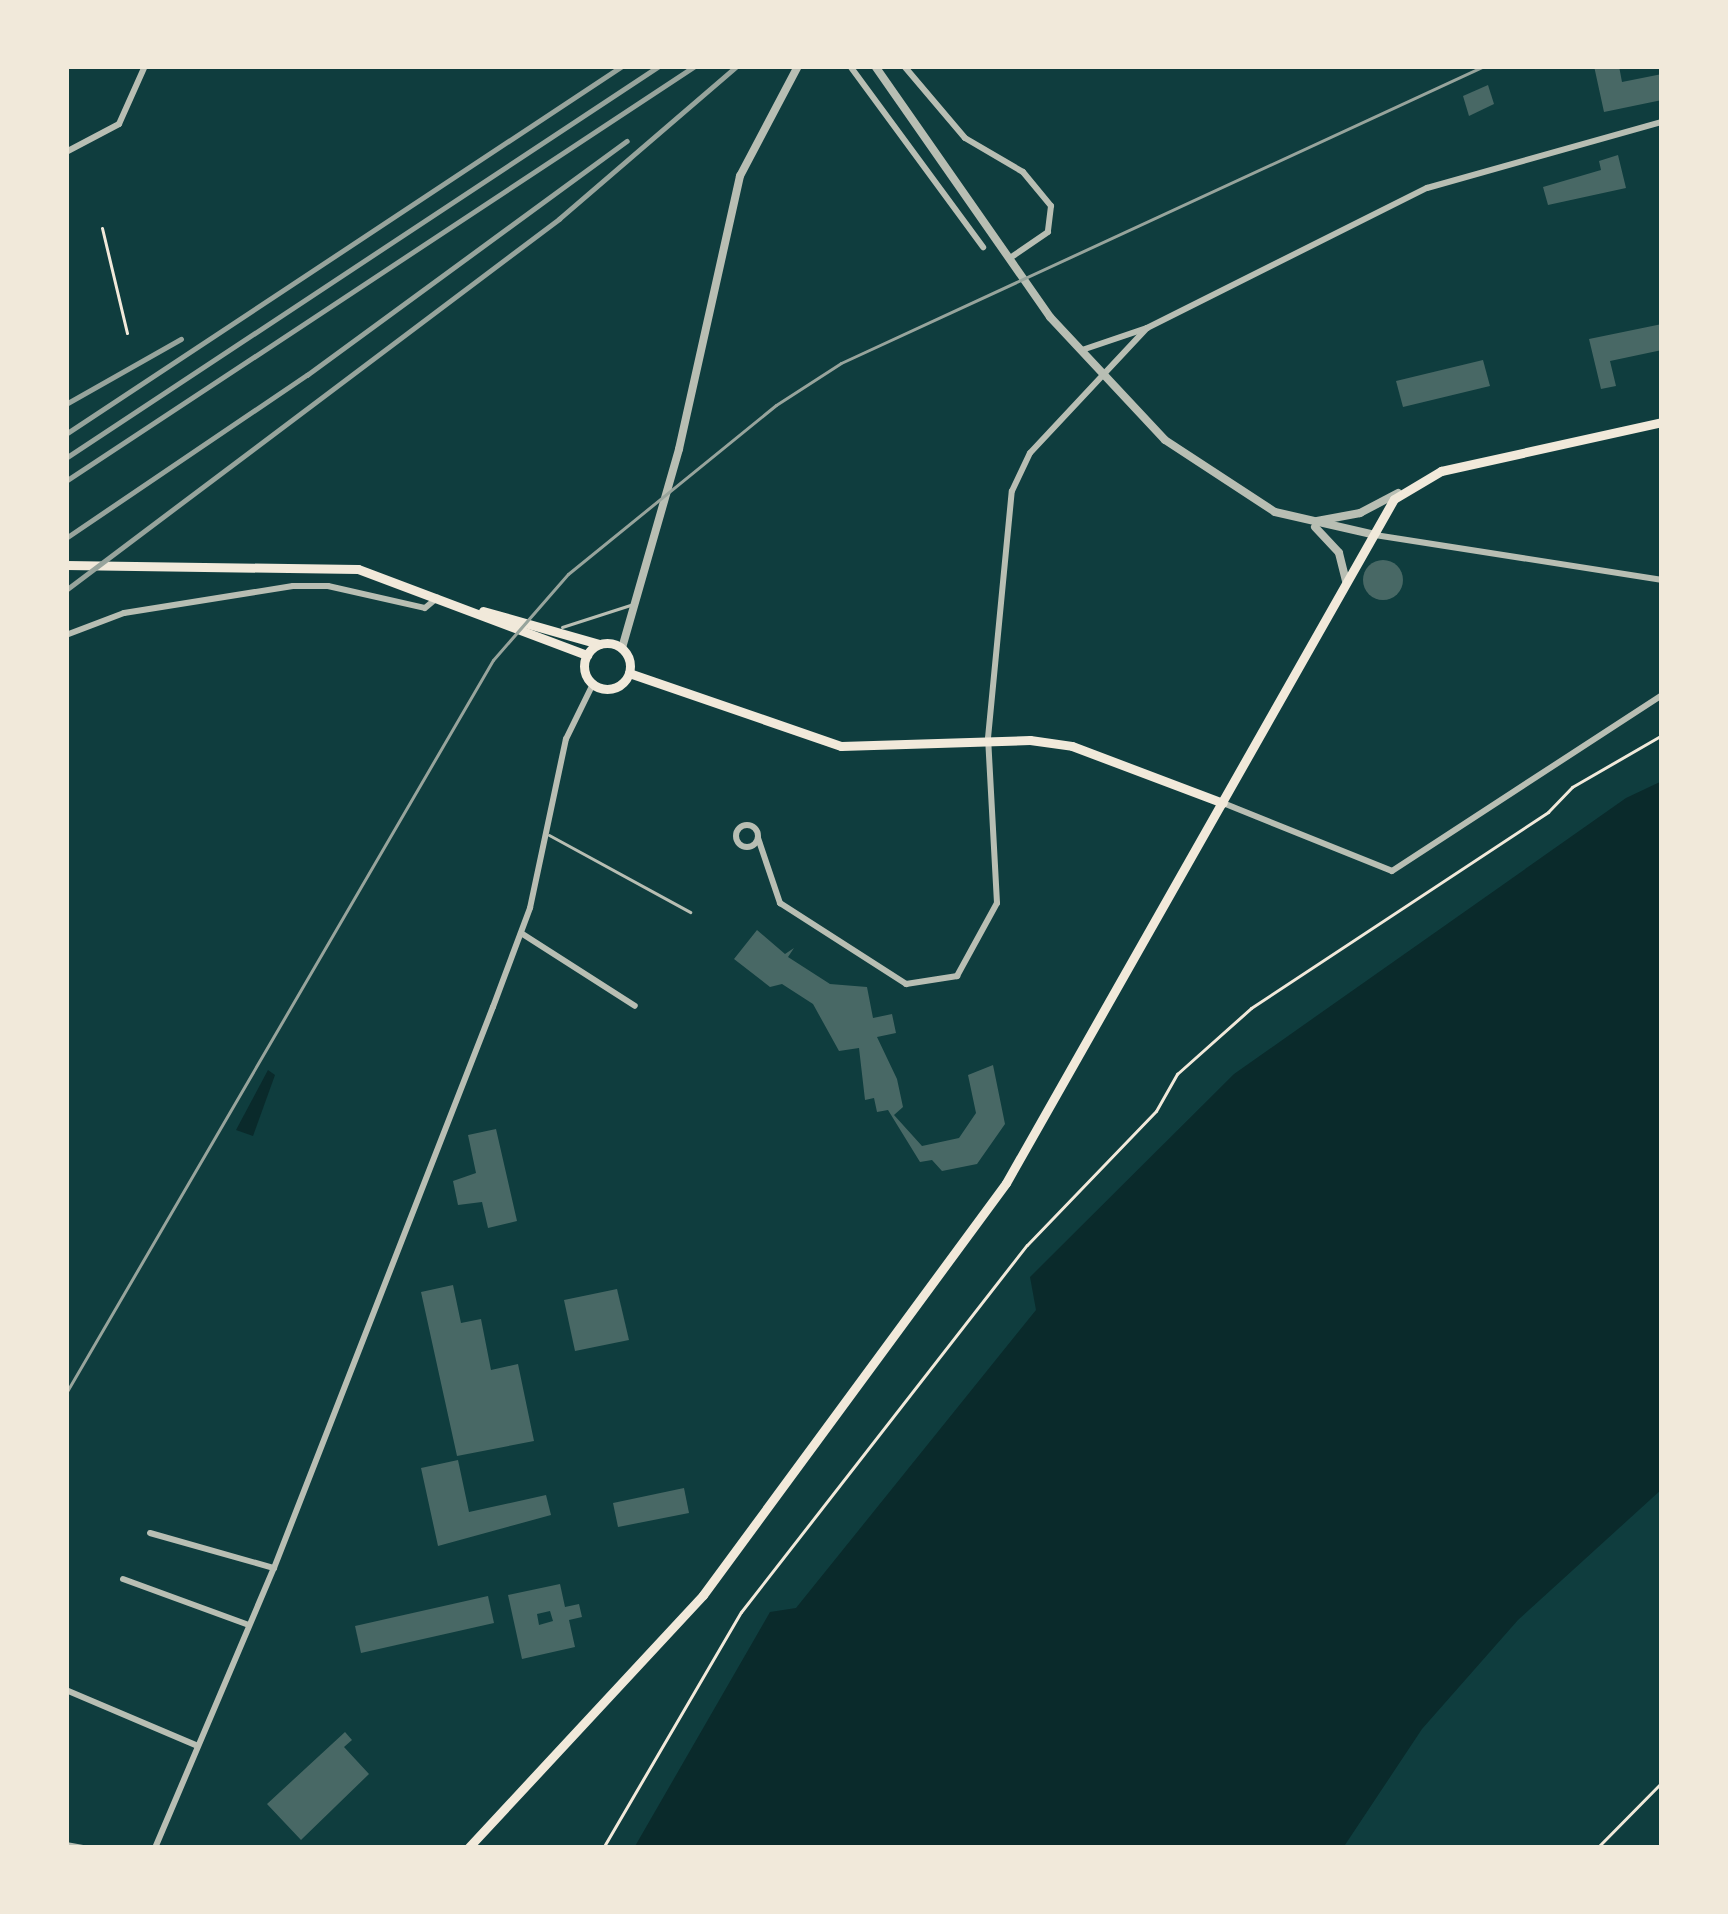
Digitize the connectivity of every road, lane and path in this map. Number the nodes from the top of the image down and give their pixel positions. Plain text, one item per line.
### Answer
1 (145, 66) edge
2 (798, 66) edge
3 (850, 66) edge
4 (875, 66) edge
5 (904, 66) edge
6 (1662, 122) edge
7 (66, 152) edge
8 (102, 228) dead end
9 (983, 247) dead end
10 (1013, 256) junction
11 (1147, 328) junction
12 (127, 333) dead end
13 (1077, 349) junction
14 (1102, 377) junction
15 (1662, 422) edge
16 (1404, 489) junction
17 (1310, 522) junction
18 (1371, 534) junction
19 (66, 566) edge
20 (1662, 580) edge
21 (1346, 581) junction
22 (440, 596) junction
23 (634, 604) junction
24 (474, 610) junction
25 (558, 632) junction
26 (66, 635) edge
27 (599, 644) junction
28 (622, 649) junction
29 (587, 655) junction
30 (629, 673) junction
31 (593, 684) junction
32 (1662, 695) edge
33 (1662, 735) edge
34 (988, 738) junction
35 (1223, 803) junction
36 (548, 834) junction
37 (758, 838) dead end
38 (690, 912) dead end
39 (520, 933) junction
40 (635, 1006) dead end
41 (150, 1533) dead end
42 (274, 1568) junction
43 (123, 1579) dead end
44 (250, 1625) junction
45 (66, 1690) edge
46 (198, 1746) junction
47 (1662, 1783) edge
48 (66, 1845) edge
49 (83, 1848) edge
50 (155, 1848) edge
51 (468, 1848) edge
52 (603, 1848) edge
53 (1597, 1848) edge

1 - 7 street
2 - 23 street
3 - 9 street
4 - 10 street
5 - 10 street
6 - 11 street
8 - 12 path
10 - 13 street
11 - 13 street
11 - 14 street
13 - 14 street
14 - 17 street
14 - 34 street
15 - 16 main road
16 - 17 street
16 - 18 main road
17 - 18 street
17 - 21 street
18 - 20 street
18 - 21 main road
19 - 22 main road
21 - 35 main road
22 - 24 main road
22 - 26 street
23 - 25 lane
23 - 28 street
24 - 25 main road
24 - 29 main road
25 - 27 main road
27 - 28 main road
27 - 29 main road
28 - 30 main road
29 - 31 main road
30 - 31 main road
30 - 34 main road
31 - 36 street
32 - 35 street
33 - 52 path
34 - 35 main road
34 - 37 street
35 - 51 main road
36 - 38 lane
36 - 39 street
39 - 40 street
39 - 42 street
41 - 42 street
42 - 44 street
43 - 44 street
44 - 46 street
45 - 46 street
46 - 50 street
47 - 53 path
48 - 49 street

